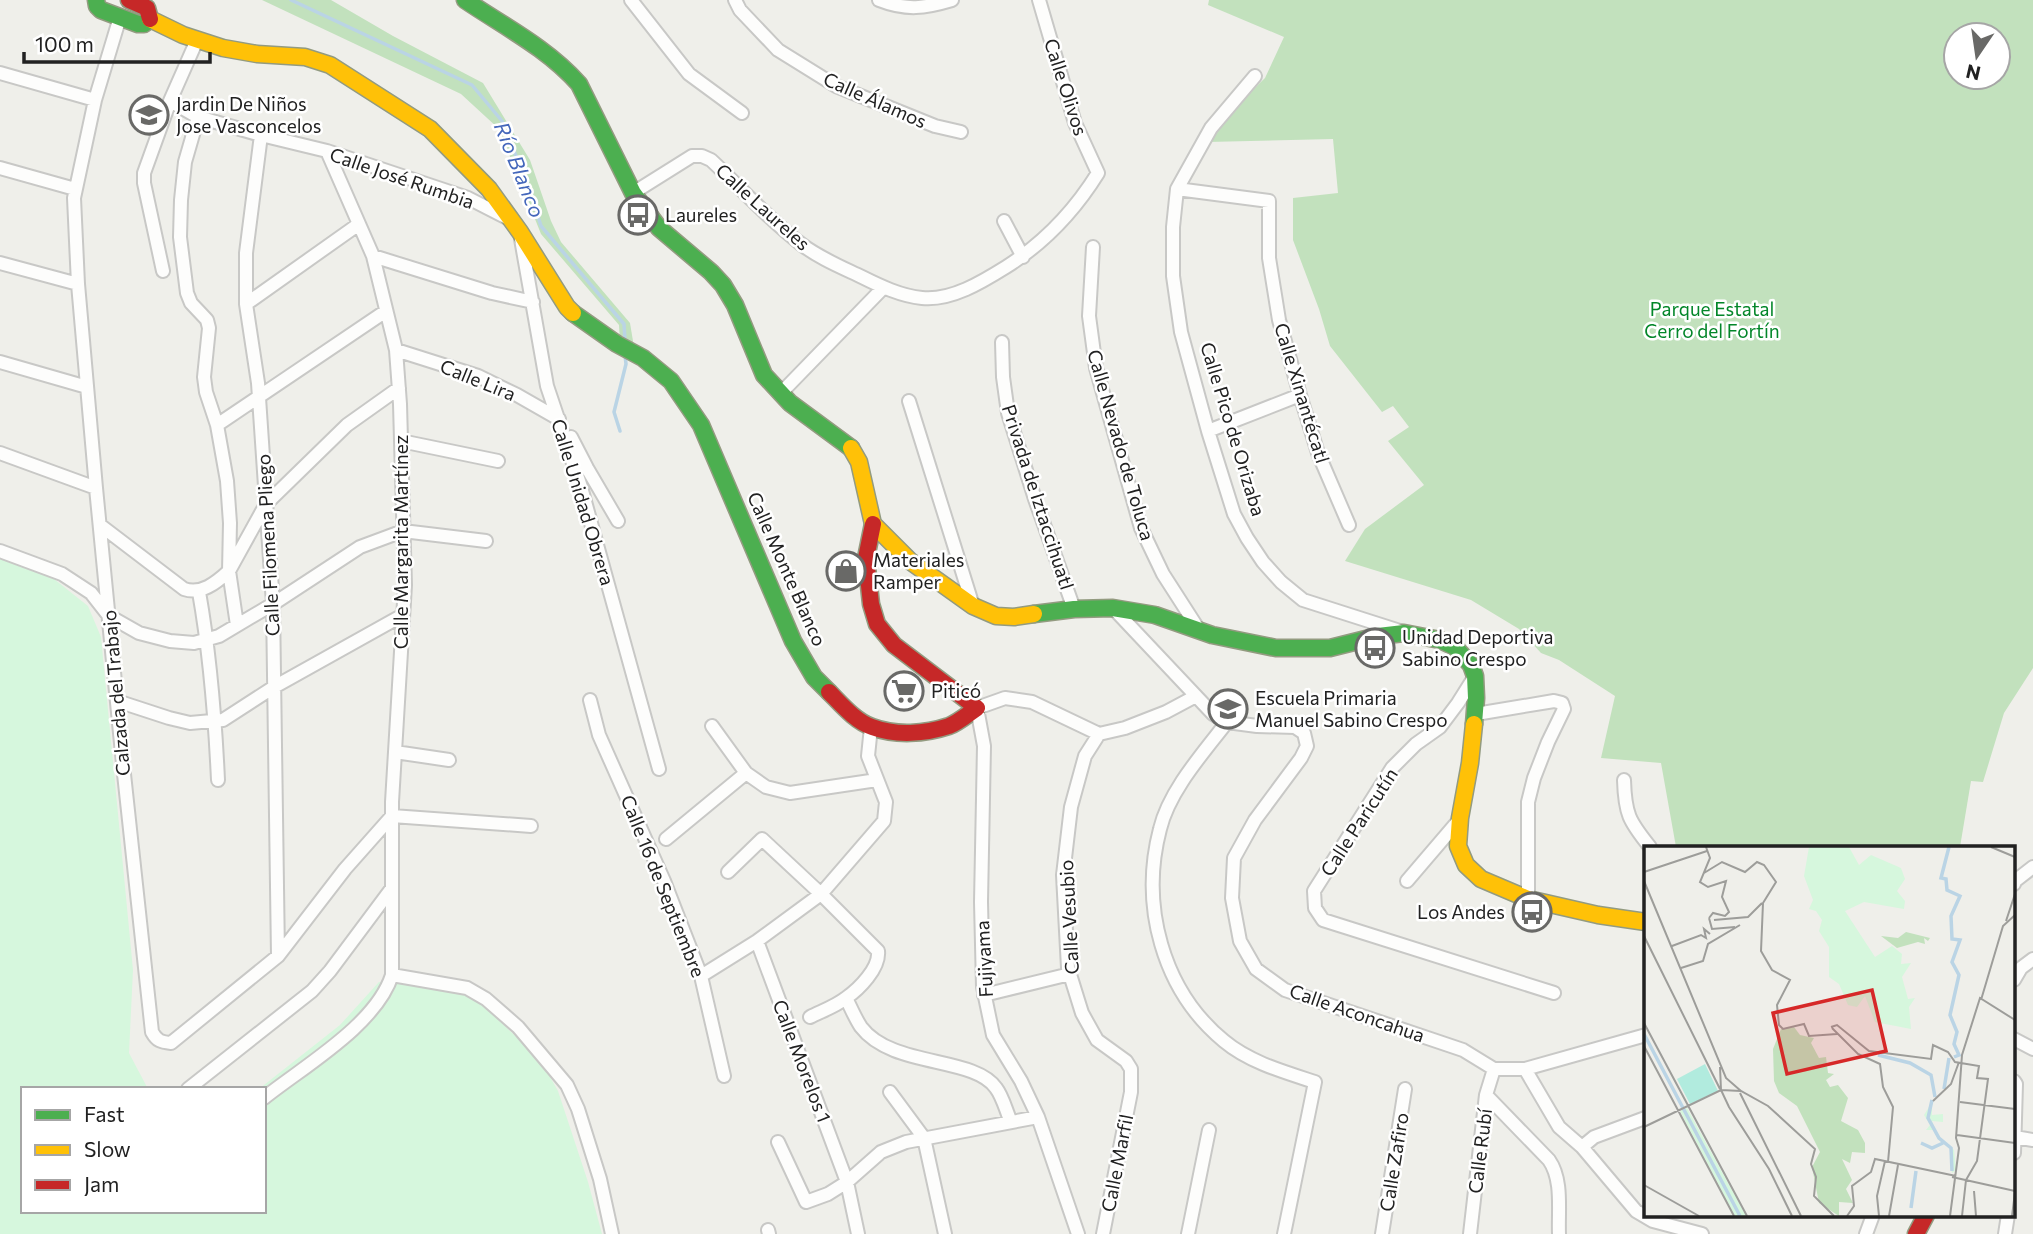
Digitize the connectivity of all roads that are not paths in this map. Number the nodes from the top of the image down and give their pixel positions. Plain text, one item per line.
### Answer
1 (96, 0) edge
2 (129, 0) edge
3 (465, 0) edge
4 (631, 0) edge
5 (735, 0) edge
6 (879, 0) edge
7 (952, 0) edge
8 (1039, 0) edge
9 (120, 17) junction
10 (150, 19) junction
11 (197, 40) junction
12 (0, 74) edge
13 (1255, 76) dead end
14 (95, 100) junction
15 (170, 101) junction
16 (742, 113) dead end
17 (198, 117) junction
18 (961, 132) dead end
19 (261, 135) junction
20 (327, 151) junction
21 (0, 168) edge
22 (1098, 173) joint
23 (75, 189) junction
24 (1177, 189) junction
25 (633, 193) junction
26 (1004, 221) dead end
27 (359, 223) junction
28 (516, 226) junction
29 (1093, 247) dead end
30 (373, 256) junction
31 (1023, 257) junction
32 (0, 263) edge
33 (163, 271) dead end
34 (78, 284) junction
35 (883, 288) junction
36 (533, 302) junction
37 (246, 304) junction
38 (386, 311) junction
39 (1002, 342) dead end
40 (396, 350) junction
41 (0, 362) edge
42 (87, 387) junction
43 (399, 388) junction
44 (780, 394) junction
45 (1300, 395) junction
46 (259, 396) junction
47 (909, 401) dead end
48 (558, 419) junction
49 (217, 425) junction
50 (1208, 432) junction
51 (401, 441) junction
52 (0, 453) edge
53 (498, 461) dead end
54 (96, 488) junction
55 (266, 504) junction
56 (618, 521) dead end
57 (873, 524) junction
58 (100, 525) junction
59 (1349, 525) dead end
60 (403, 531) junction
61 (486, 541) dead end
62 (0, 551) edge
63 (229, 571) junction
64 (199, 592) junction
65 (273, 604) junction
66 (973, 606) junction
67 (1113, 608) junction
68 (1074, 609) junction
69 (403, 615) junction
70 (109, 616) junction
71 (237, 625) junction
72 (1199, 630) junction
73 (1404, 633) junction
74 (208, 640) junction
75 (1475, 676) junction
76 (274, 687) junction
77 (1196, 696) junction
78 (117, 701) junction
79 (590, 701) dead end
80 (977, 708) junction
81 (1476, 714) junction
82 (216, 722) junction
83 (1227, 722) junction
84 (712, 726) dead end
85 (871, 727) junction
86 (1099, 734) junction
87 (395, 752) junction
88 (449, 760) dead end
89 (660, 769) dead end
90 (747, 773) junction
91 (218, 780) dead end
92 (877, 780) junction
93 (1624, 780) dead end
94 (392, 816) junction
95 (1460, 818) junction
96 (531, 826) dead end
97 (666, 839) dead end
98 (1649, 846) edge
99 (2033, 867) edge
100 (728, 872) dead end
101 (1407, 881) dead end
102 (2016, 882) edge
103 (392, 888) junction
104 (821, 894) junction
105 (1528, 900) junction
106 (1644, 922) edge
107 (757, 940) junction
108 (278, 957) junction
109 (2033, 959) edge
110 (1070, 974) junction
111 (701, 976) junction
112 (2016, 977) edge
113 (390, 981) junction
114 (1554, 993) dead end
115 (984, 995) junction
116 (846, 999) junction
117 (810, 1017) dead end
118 (1643, 1040) edge
119 (2016, 1040) edge
120 (2033, 1049) edge
121 (1494, 1069) junction
122 (1525, 1069) junction
123 (724, 1076) dead end
124 (191, 1087) edge
125 (1405, 1089) dead end
126 (890, 1091) dead end
127 (1132, 1092) joint
128 (1486, 1095) junction
129 (266, 1096) edge
130 (1038, 1117) junction
131 (1644, 1118) edge
132 (1011, 1122) junction
133 (1209, 1130) dead end
134 (924, 1139) junction
135 (778, 1142) dead end
136 (1582, 1147) junction
137 (847, 1182) junction
138 (1641, 1209) edge
139 (1648, 1216) edge
140 (1872, 1216) edge
141 (1925, 1216) edge
142 (2008, 1216) edge
143 (612, 1234) edge
144 (858, 1234) edge
145 (945, 1234) edge
146 (1078, 1234) edge
147 (1103, 1234) edge
148 (1188, 1234) edge
149 (1284, 1234) edge
150 (1382, 1234) edge
151 (1470, 1234) edge
152 (1559, 1234) edge
153 (1702, 1234) edge
154 (1866, 1234) edge
155 (1916, 1234) edge
156 (2005, 1234) edge

1 - 9 main road
2 - 10 main road
3 - 25 main road
4 - 16 street
5 - 18 street, Calle Álamos
6 - 7 street
8 - 22 street, Calle Olivos
9 - 10 main road
9 - 14 street, Calzada del Trabajo
10 - 11 main road, Calle Monte Blanco
11 - 15 street
11 - 28 main road, Calle Monte Blanco
12 - 14 street
13 - 24 street
14 - 23 street, Calzada del Trabajo
15 - 17 street, Calle José Rumbia
15 - 33 street
17 - 19 street, Calle José Rumbia
17 - 49 street
19 - 20 street, Calle José Rumbia
19 - 37 street, Calle Filomena Pliego
20 - 27 street, Calle Margarita Martínez
20 - 28 street, Calle José Rumbia
21 - 23 street
22 - 31 street, Calle Laureles
23 - 34 street, Calzada del Trabajo
24 - 45 street, Calle Xinantécatl
24 - 50 street, Calle Pico de Orizaba
25 - 35 street, Calle Laureles
25 - 44 main road
26 - 31 street
27 - 30 street, Calle Margarita Martínez
27 - 37 street
28 - 36 street, Calle Unidad Obrera
28 - 85 main road, Calle Monte Blanco
29 - 72 street, Calle Nevado de Toluca
30 - 36 street
30 - 38 street, Calle Margarita Martínez
31 - 35 street, Calle Laureles
32 - 34 street
34 - 42 street, Calzada del Trabajo
35 - 44 street
36 - 48 street, Calle Unidad Obrera
37 - 46 street, Calle Filomena Pliego
38 - 40 street, Calle Margarita Martínez
38 - 46 street
39 - 68 street, Privada de Iztaccihuatl
40 - 43 street, Calle Margarita Martínez
40 - 48 street, Calle Lira
41 - 42 street
42 - 54 street, Calzada del Trabajo
43 - 51 street, Calle Margarita Martínez
43 - 55 street
44 - 57 main road
45 - 50 street
45 - 59 street, Calle Xinantécatl
46 - 49 street
46 - 55 street, Calle Filomena Pliego
47 - 66 street
48 - 56 street
48 - 89 street, Calle Unidad Obrera
49 - 63 street
50 - 73 street, Calle Pico de Orizaba
51 - 53 street
51 - 60 street, Calle Margarita Martínez
52 - 54 street
54 - 58 street, Calzada del Trabajo
55 - 63 street
55 - 65 street, Calle Filomena Pliego
57 - 66 main road, Calle Pico de Orizaba
57 - 80 main road
58 - 64 street
58 - 70 street, Calzada del Trabajo
60 - 61 street
60 - 65 street
60 - 69 street, Calle Margarita Martínez
62 - 70 street
63 - 64 street
63 - 71 street
64 - 74 street
65 - 71 street
65 - 76 street, Calle Filomena Pliego
66 - 68 main road, Calle Pico de Orizaba
67 - 68 main road, Calle Pico de Orizaba
67 - 72 main road, Calle Pico de Orizaba
67 - 77 street
69 - 76 street
69 - 87 street, Calle Margarita Martínez
70 - 74 street
70 - 78 street, Calzada del Trabajo
71 - 74 street
72 - 73 main road, Calle Pico de Orizaba
73 - 75 main road, Calle Pico de Orizaba
74 - 82 street
75 - 81 main road
75 - 114 street, Calle Paricutín
76 - 82 street
76 - 108 street, Calle Filomena Pliego
77 - 83 street
77 - 86 street
78 - 82 street
78 - 108 street, Calzada del Trabajo
79 - 111 street, Calle 16 de Septiembre
80 - 85 main road, Calle Monte Blanco
80 - 86 street
80 - 115 street, Fujiyama
81 - 95 main road
81 - 105 street
82 - 91 street
83 - 121 street, Calle Aconcahua
83 - 149 street
84 - 90 street
85 - 92 street
86 - 110 street, Calle Vesubio
87 - 88 street
87 - 94 street, Calle Margarita Martínez
90 - 92 street
90 - 97 street
92 - 104 street
93 - 98 street
94 - 96 street
94 - 103 street, Calle Margarita Martínez
94 - 108 street, Calzada del Trabajo
95 - 101 street
95 - 105 main road
99 - 102 street
100 - 104 street
103 - 113 street, Calle Margarita Martínez
103 - 124 street
104 - 107 street
104 - 116 street
105 - 106 main road
107 - 111 street
107 - 137 street, Calle Morelos 1
109 - 112 street
110 - 115 street
110 - 127 street, Calle Vesubio
111 - 123 street, Calle 16 de Septiembre
113 - 129 street
113 - 143 street
115 - 130 street, Fujiyama
116 - 117 street
116 - 132 street
118 - 122 street
119 - 120 street
121 - 122 street
121 - 128 street, Calle Rubí
122 - 136 street
125 - 150 street, Calle Zafiro
126 - 134 street
127 - 147 street, Calle Marfil
128 - 151 street, Calle Rubí
128 - 152 street
130 - 132 street
130 - 146 street, Fujiyama
131 - 136 street
132 - 134 street
133 - 148 street
134 - 137 street
134 - 145 street
135 - 137 street
136 - 138 street
137 - 144 street, Calle Morelos 1
139 - 153 street
140 - 154 street
141 - 155 main road
142 - 156 street

